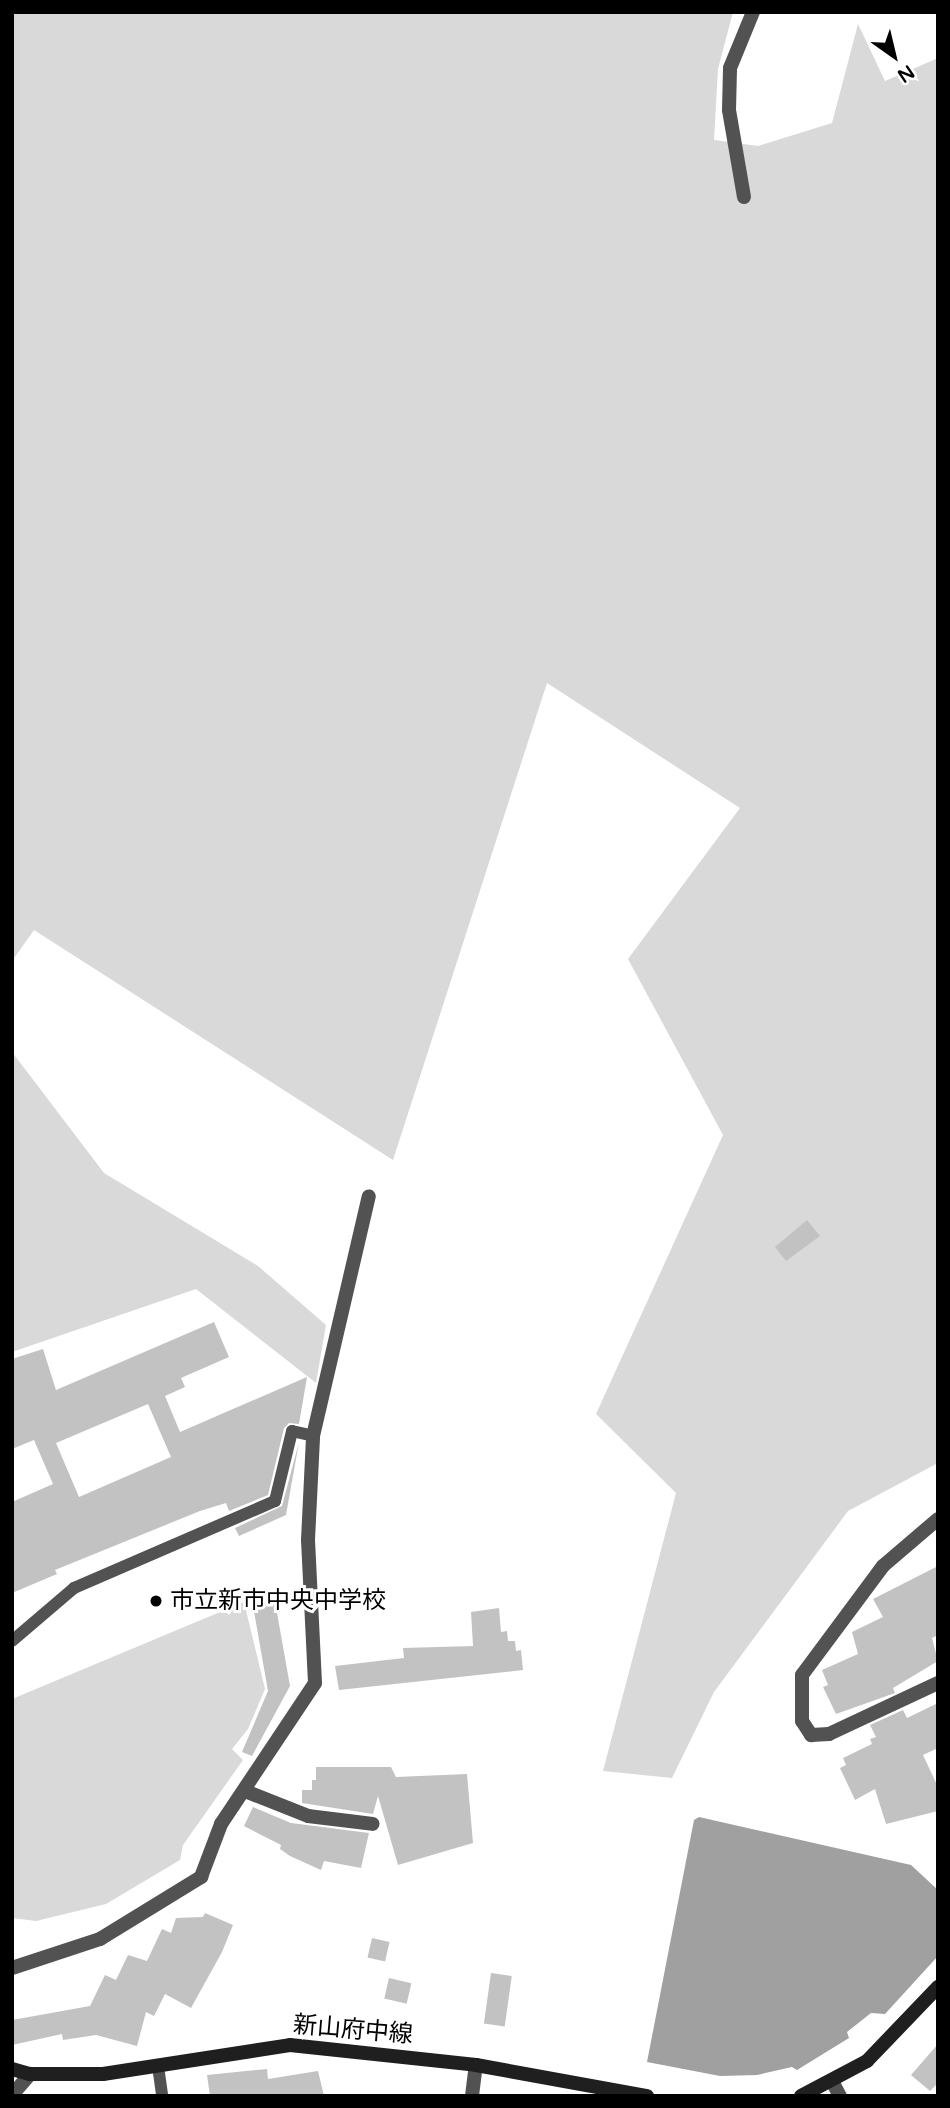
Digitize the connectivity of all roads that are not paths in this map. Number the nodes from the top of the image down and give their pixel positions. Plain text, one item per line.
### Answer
1 (753, 12) edge
2 (744, 197) dead end
3 (369, 1196) dead end
4 (313, 1436) junction
5 (938, 1519) edge
6 (12, 1641) edge
7 (938, 1683) edge
8 (245, 1791) junction
9 (373, 1824) dead end
10 (12, 1968) edge
11 (938, 1987) edge
12 (475, 2065) junction
13 (158, 2066) junction
14 (12, 2069) edge
15 (30, 2074) junction
16 (837, 2089) edge
17 (12, 2095) edge
18 (162, 2096) edge
19 (472, 2096) edge
20 (647, 2096) edge
21 (801, 2096) edge

1 - 2 street
3 - 4 street
4 - 6 lane
4 - 8 street
5 - 7 street
8 - 9 street
8 - 10 street
11 - 16 main road
12 - 13 main road, 新山府中線
12 - 19 street
12 - 20 main road, 新山府中線
13 - 15 main road, 新山府中線
13 - 18 lane
14 - 15 main road, 新山府中線
15 - 17 street
16 - 21 main road

